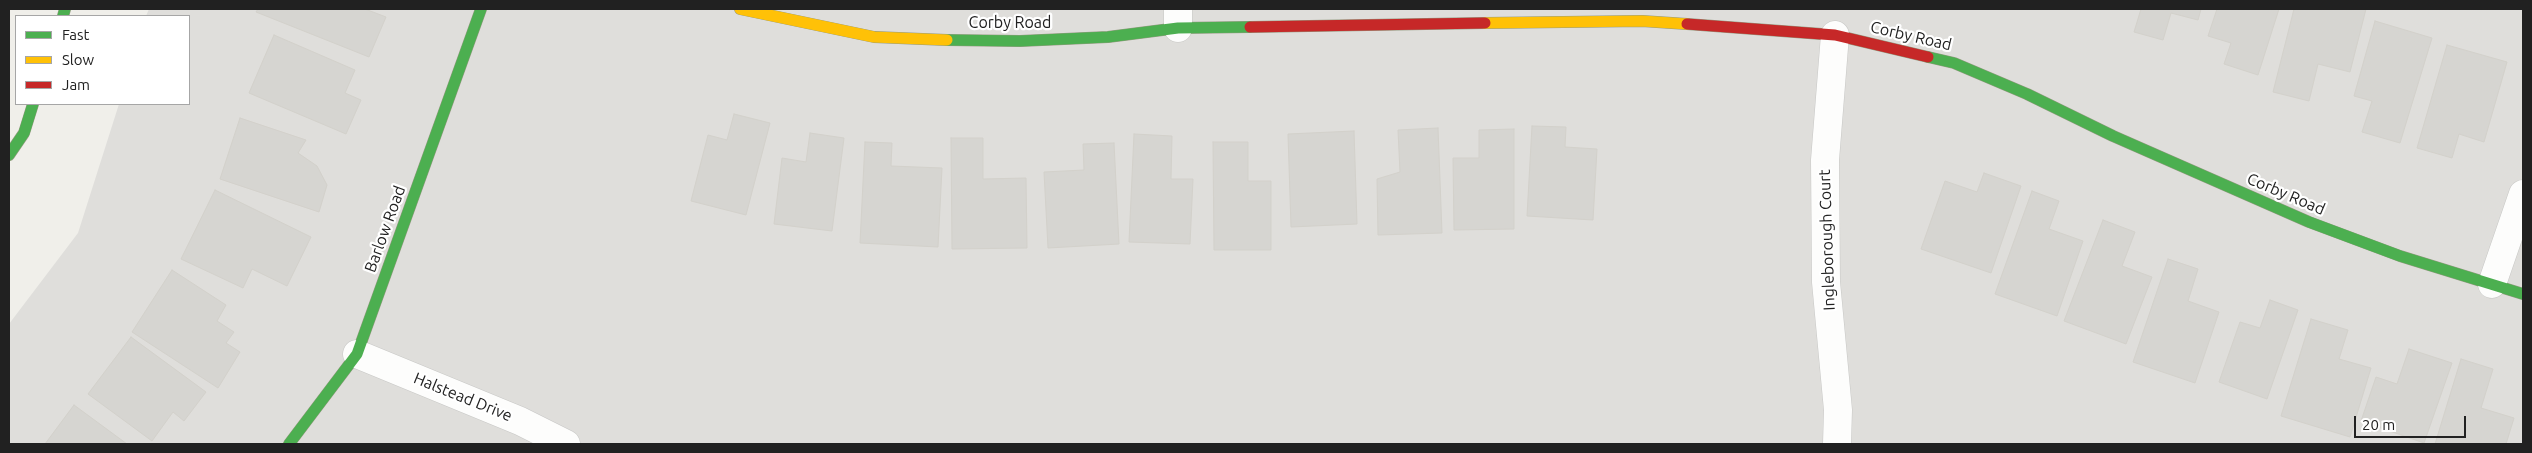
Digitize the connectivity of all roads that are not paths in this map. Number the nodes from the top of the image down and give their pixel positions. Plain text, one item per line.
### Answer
1 (481, 9) edge
2 (740, 9) edge
3 (1178, 18) edge
4 (1836, 36) junction
5 (33, 105) edge
6 (9, 156) edge
7 (2523, 194) edge
8 (2492, 284) junction
9 (2523, 294) edge
10 (357, 354) junction
11 (289, 444) edge
12 (566, 444) edge
13 (1837, 444) edge

1 - 10 street, Barlow Road
2 - 3 street, Corby Road
3 - 4 street, Corby Road
4 - 8 street, Corby Road
4 - 13 street, Ingleborough Court
5 - 6 street
7 - 8 street
8 - 9 street, Corby Road
10 - 11 street, Barlow Road
10 - 12 street, Halstead Drive

